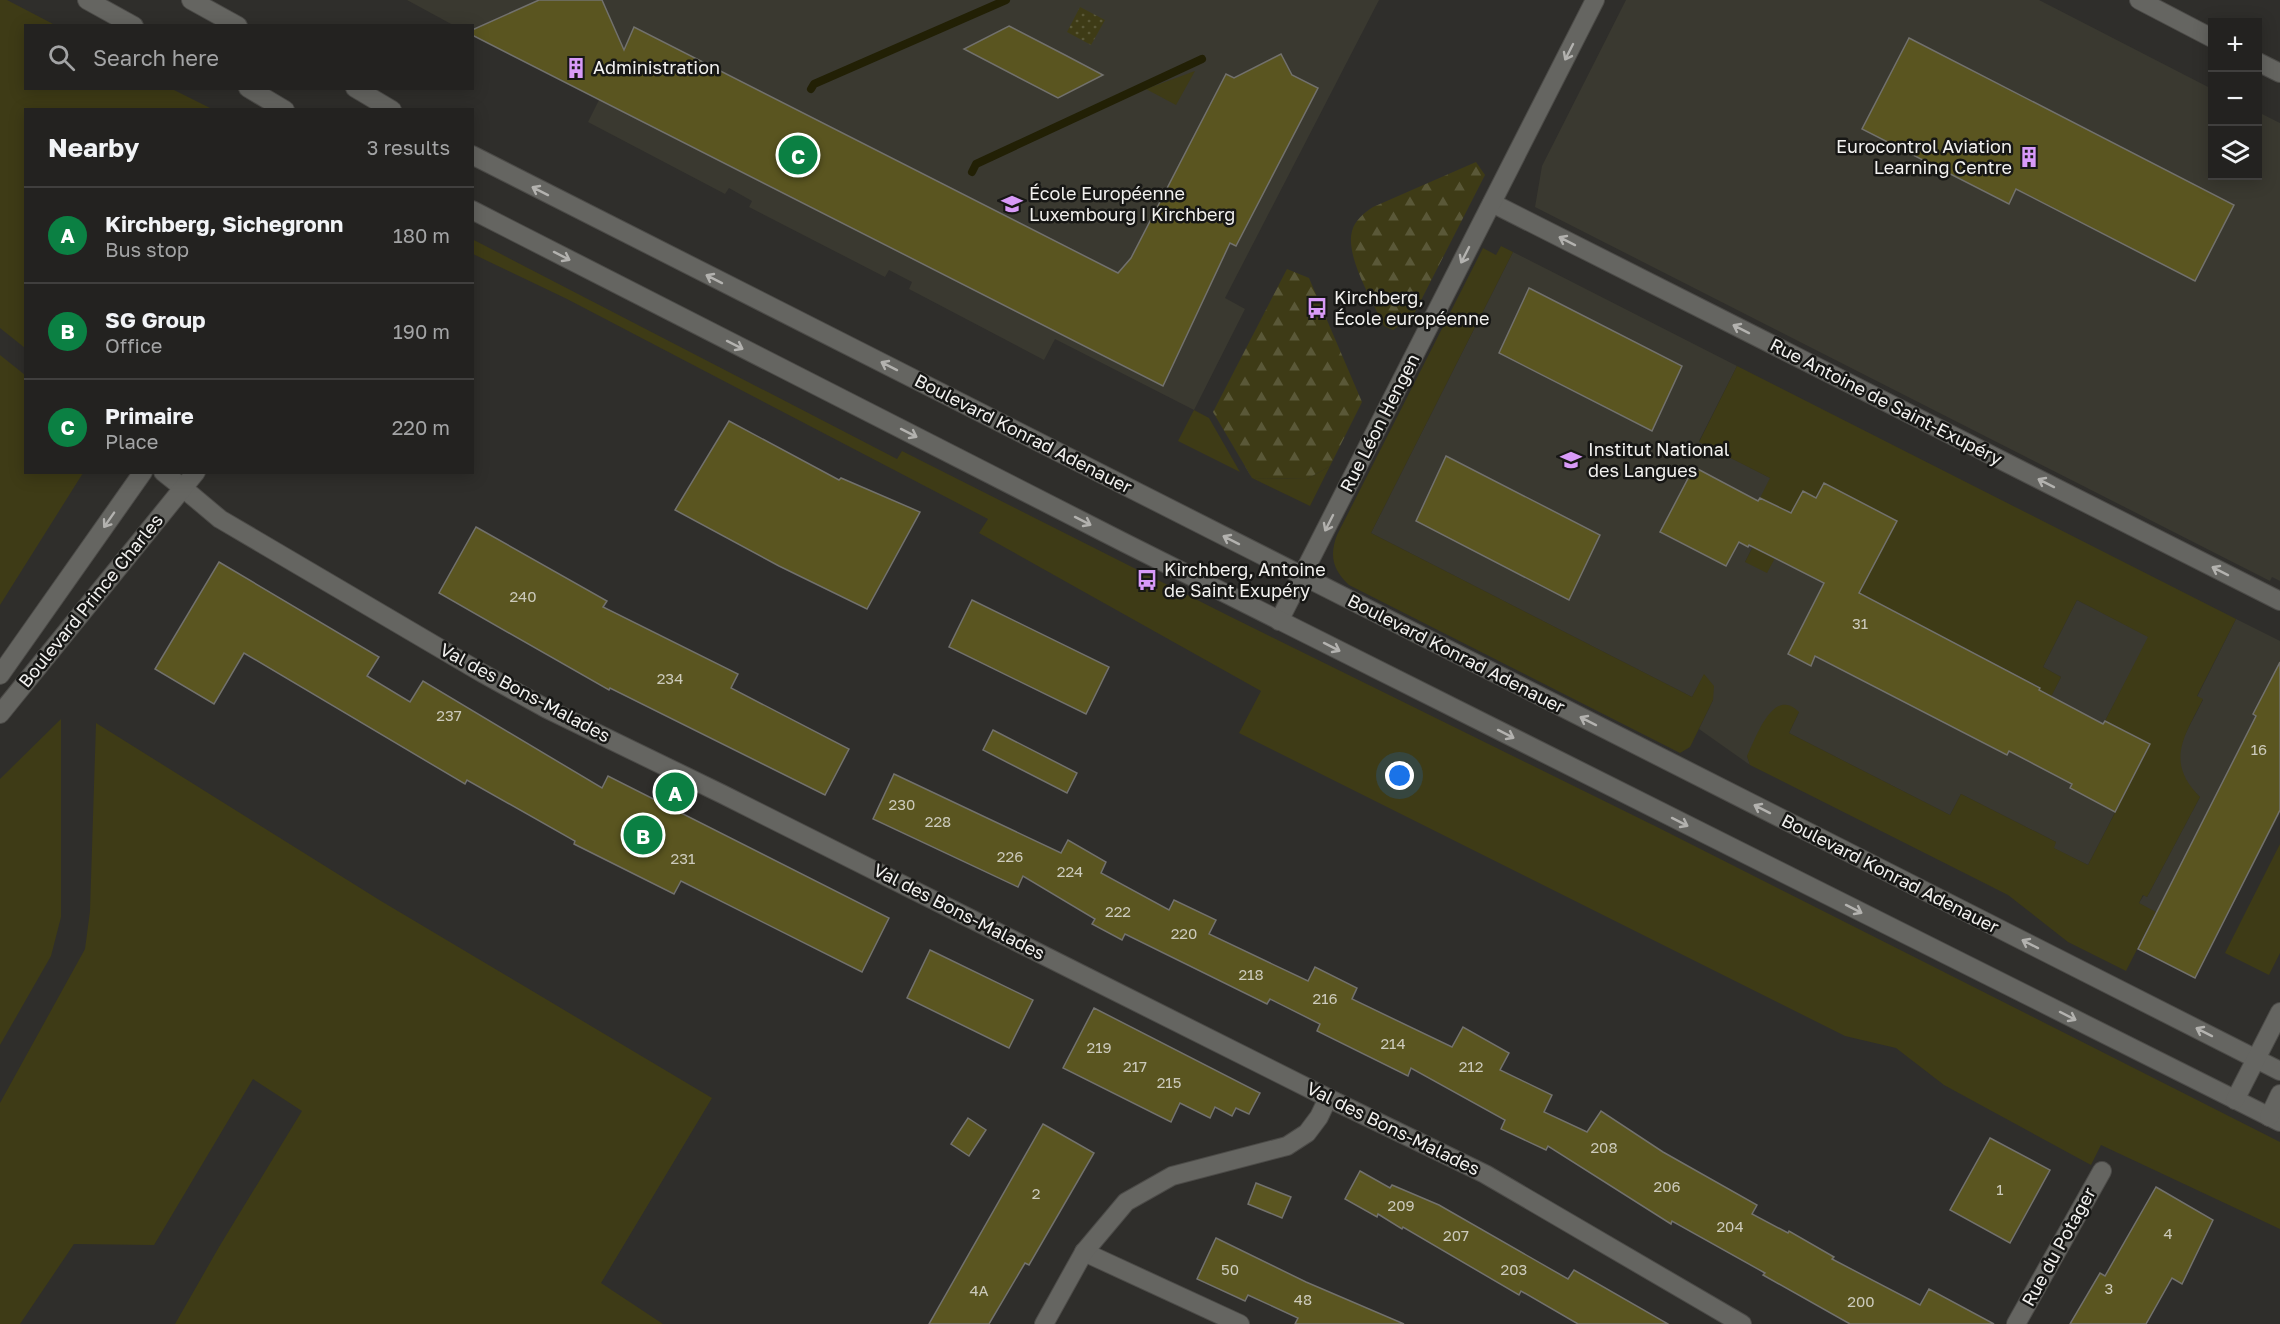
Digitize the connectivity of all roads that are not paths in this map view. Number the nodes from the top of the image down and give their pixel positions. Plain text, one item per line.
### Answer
1 (87, 0) edge
2 (191, 0) edge
3 (1595, 0) edge
4 (2139, 0) edge
5 (130, 24) edge
6 (234, 24) edge
7 (2208, 36) edge
8 (2262, 64) edge
9 (2280, 73) edge
10 (251, 90) edge
11 (358, 90) edge
12 (282, 108) edge
13 (389, 108) edge
14 (474, 156) edge
15 (1492, 203) junction
16 (474, 211) edge
17 (142, 474) edge
18 (166, 474) edge
19 (194, 474) edge
20 (183, 488) junction
21 (1302, 576) junction
22 (2276, 599) edge
23 (1279, 621) junction
24 (0, 675) edge
25 (0, 714) edge
26 (2280, 1012) edge
27 (2256, 1059) junction
28 (2280, 1071) edge
29 (2280, 1094) edge
30 (1328, 1098) junction
31 (2235, 1100) junction
32 (2274, 1120) edge
33 (2102, 1171) dead end
34 (1084, 1252) junction
35 (1044, 1324) edge
36 (1240, 1324) edge
37 (1742, 1324) edge
38 (2016, 1324) edge

1 - 5 main road
2 - 6 main road
3 -> 15 main road, Rue Léon Hengen
4 - 7 main road
8 - 9 main road
10 - 12 main road
11 - 13 main road
21 -> 14 main road, Boulevard Konrad Adenauer
15 -> 21 main road, Rue Léon Hengen
22 -> 15 main road, Rue Antoine de Saint-Exupéry
16 -> 23 main road
17 -> 24 main road, Boulevard Prince Charles
18 - 20 main road
19 - 20 main road, Boulevard Prince Charles
20 - 25 main road, Boulevard Prince Charles
20 - 30 main road, Val des Bons-Malades
21 - 23 main road, Rue Léon Hengen
27 -> 21 main road, Boulevard Konrad Adenauer
23 -> 31 main road
26 - 27 main road
27 - 28 main road, Boulevard Konrad Adenauer
27 - 31 main road
29 - 32 main road
30 - 34 main road
30 - 37 main road, Val des Bons-Malades
31 - 32 main road
33 - 38 main road, Rue du Potager
34 - 35 main road
34 - 36 main road

